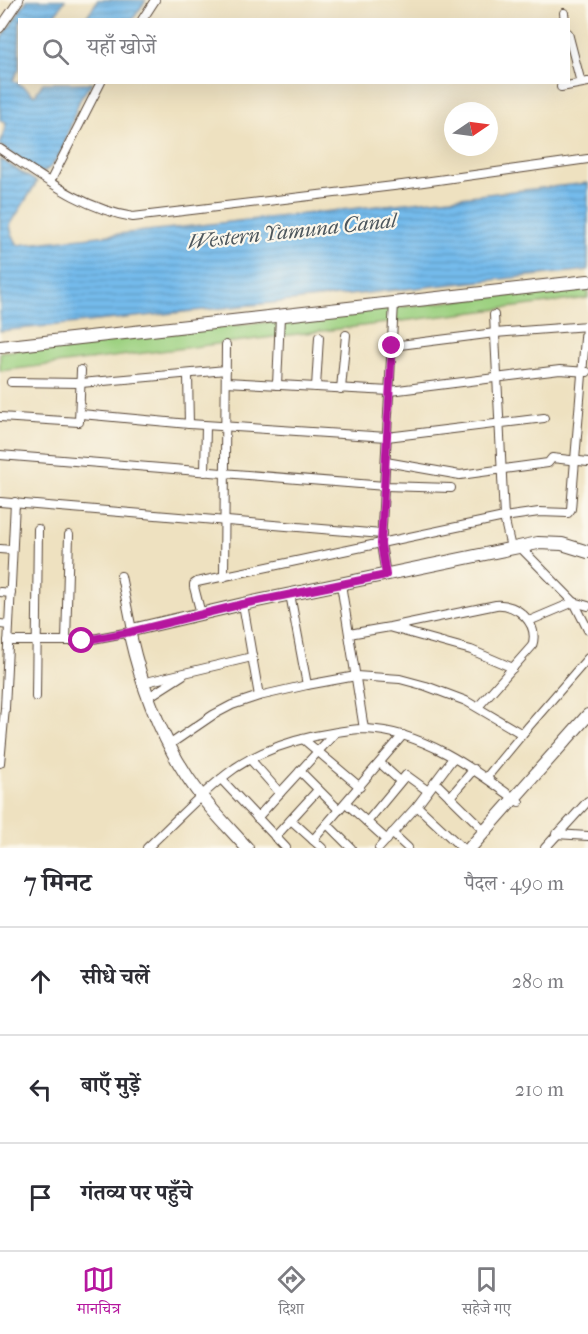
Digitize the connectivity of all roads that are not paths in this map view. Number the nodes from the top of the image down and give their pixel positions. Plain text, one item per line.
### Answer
1 (19, 0) edge
2 (154, 0) edge
3 (143, 18) edge
4 (0, 28) edge
5 (570, 39) edge
6 (585, 82) edge
7 (100, 84) edge
8 (561, 87) dead end
9 (588, 92) edge
10 (0, 149) edge
11 (588, 159) edge
12 (46, 179) junction
13 (588, 281) edge
14 (394, 303) junction
15 (494, 315) dead end
16 (280, 316) junction
17 (587, 326) edge
18 (495, 333) junction
19 (346, 334) dead end
20 (319, 337) dead end
21 (226, 345) dead end
22 (392, 346) junction
23 (0, 347) edge
24 (81, 370) dead end
25 (226, 370) junction
26 (585, 371) edge
27 (188, 375) junction
28 (497, 378) junction
29 (226, 381) junction
30 (11, 382) dead end
31 (81, 383) junction
32 (277, 385) junction
33 (316, 387) junction
34 (341, 389) junction
35 (390, 391) junction
36 (81, 414) junction
37 (0, 417) edge
38 (544, 418) dead end
39 (500, 423) junction
40 (189, 424) junction
41 (206, 426) junction
42 (226, 427) junction
43 (387, 436) junction
44 (0, 455) edge
45 (574, 461) junction
46 (386, 462) junction
47 (588, 462) edge
48 (501, 470) junction
49 (205, 472) junction
50 (226, 474) junction
51 (385, 486) junction
52 (451, 488) dead end
53 (0, 502) edge
54 (15, 502) junction
55 (504, 516) junction
56 (225, 520) junction
57 (38, 529) dead end
58 (382, 534) junction
59 (69, 535) dead end
60 (381, 544) junction
61 (515, 547) junction
62 (0, 549) edge
63 (12, 550) junction
64 (588, 552) edge
65 (386, 575) junction
66 (121, 576) dead end
67 (224, 577) junction
68 (341, 584) junction
69 (0, 592) edge
70 (11, 593) junction
71 (290, 594) junction
72 (574, 602) junction
73 (243, 604) junction
74 (588, 606) edge
75 (201, 614) junction
76 (530, 621) junction
77 (5, 624) edge
78 (390, 627) junction
79 (588, 630) edge
80 (131, 631) junction
81 (349, 634) junction
82 (35, 641) junction
83 (66, 641) junction
84 (8, 642) junction
85 (4, 656) edge
86 (252, 657) junction
87 (588, 658) edge
88 (513, 668) junction
89 (188, 672) junction
90 (356, 676) junction
91 (142, 683) junction
92 (307, 685) junction
93 (3, 693) edge
94 (259, 696) junction
95 (36, 697) dead end
96 (147, 698) junction
97 (478, 708) junction
98 (588, 715) edge
99 (588, 724) edge
100 (364, 729) junction
101 (2, 730) edge
102 (336, 732) junction
103 (522, 734) junction
104 (403, 735) junction
105 (303, 739) junction
106 (169, 745) junction
107 (318, 752) junction
108 (453, 758) junction
109 (250, 759) junction
110 (0, 763) edge
111 (380, 763) junction
112 (474, 769) junction
113 (300, 771) junction
114 (486, 778) junction
115 (221, 779) junction
116 (400, 781) junction
117 (435, 782) junction
118 (360, 787) junction
119 (318, 790) junction
120 (428, 791) junction
121 (280, 793) junction
122 (201, 796) junction
123 (450, 797) junction
124 (517, 800) junction
125 (588, 801) edge
126 (346, 802) junction
127 (417, 806) junction
128 (339, 810) junction
129 (257, 818) junction
130 (291, 820) junction
131 (367, 822) junction
132 (327, 825) junction
133 (485, 831) junction
134 (556, 834) junction
135 (588, 836) edge
136 (275, 837) junction
137 (389, 837) junction
138 (313, 840) junction
139 (147, 848) edge
140 (247, 848) edge
141 (286, 848) edge
142 (322, 848) edge
143 (351, 848) edge
144 (379, 848) edge
145 (408, 848) edge
146 (462, 848) edge
147 (470, 848) edge
148 (479, 848) edge
149 (545, 848) edge

1 - 4 street
2 - 3 street
5 - 6 street
6 - 8 street
6 - 9 street
7 - 12 street
10 - 12 street
11 - 12 street
13 - 14 street
14 - 16 street
14 - 22 street
15 - 18 street
16 - 23 street
16 - 32 street
17 - 18 street
17 - 26 street
18 - 22 street
18 - 28 street
19 - 34 street
20 - 33 street
21 - 25 street
22 - 35 street
24 - 31 street
25 - 27 street
25 - 29 street
26 - 28 street
26 - 45 street
27 - 31 street
27 - 40 street
28 - 35 street
28 - 39 street
29 - 32 street
29 - 42 street
30 - 31 street
31 - 36 street
32 - 33 street
33 - 34 street
34 - 35 street
35 - 43 street
36 - 37 street
36 - 40 street
38 - 39 street
39 - 43 street
39 - 48 street
40 - 41 street
41 - 42 street
41 - 49 street
42 - 43 street
42 - 50 street
43 - 46 street
44 - 49 street
45 - 47 street
45 - 48 street
45 - 55 street
46 - 48 street
46 - 51 street
48 - 55 street
49 - 50 street
50 - 51 street
50 - 56 street
51 - 52 street
51 - 58 street
53 - 54 street
54 - 56 street
54 - 63 street
55 - 60 street
55 - 61 street
56 - 58 street
56 - 67 street
57 - 82 street
58 - 60 street
59 - 83 street
60 - 65 street
60 - 67 street
61 - 64 street
61 - 65 street
61 - 72 street
62 - 63 street
63 - 70 street
65 - 68 street
66 - 80 street
67 - 75 street
68 - 71 street
68 - 81 street
69 - 70 street
70 - 77 street
71 - 73 street
71 - 92 street
72 - 74 street
72 - 76 street
72 - 79 street
73 - 75 street
73 - 86 street
75 - 80 street
76 - 78 street
76 - 88 street
77 - 84 street
78 - 81 street
78 - 88 street
80 - 83 street
80 - 91 street
81 - 90 street
82 - 83 street
82 - 84 street
82 - 95 street
84 - 85 street
85 - 93 street
86 - 89 street
86 - 94 street
87 - 103 street
88 - 97 street
89 - 91 street
89 - 96 street
90 - 92 street
90 - 97 street
90 - 100 street
91 - 96 street
92 - 94 street
93 - 101 street
94 - 106 street
96 - 106 street
97 - 103 street
98 - 124 street
99 - 124 street
100 - 102 street
100 - 104 street
101 - 110 street
102 - 105 street
102 - 107 street
103 - 114 street
104 - 108 street
104 - 111 street
105 - 107 street
105 - 109 street
106 - 122 street
107 - 113 street
107 - 118 street
108 - 112 street
108 - 117 street
109 - 115 street
109 - 121 street
111 - 116 street
111 - 118 street
112 - 114 street
112 - 123 street
113 - 119 street
113 - 121 street
114 - 124 street
115 - 122 street
115 - 129 street
116 - 120 street
116 - 131 street
117 - 120 street
117 - 123 street
118 - 126 street
119 - 128 street
119 - 130 street
120 - 127 street
121 - 129 street
122 - 139 street
122 - 140 street
123 - 133 street
124 - 133 street
124 - 148 street
125 - 134 street
126 - 128 street
126 - 131 street
127 - 137 street
127 - 146 street
128 - 132 street
129 - 136 street
130 - 136 street
130 - 138 street
131 - 137 street
132 - 138 street
132 - 143 street
133 - 147 street
134 - 135 street
134 - 149 street
136 - 141 street
137 - 144 street
137 - 145 street
138 - 142 street

